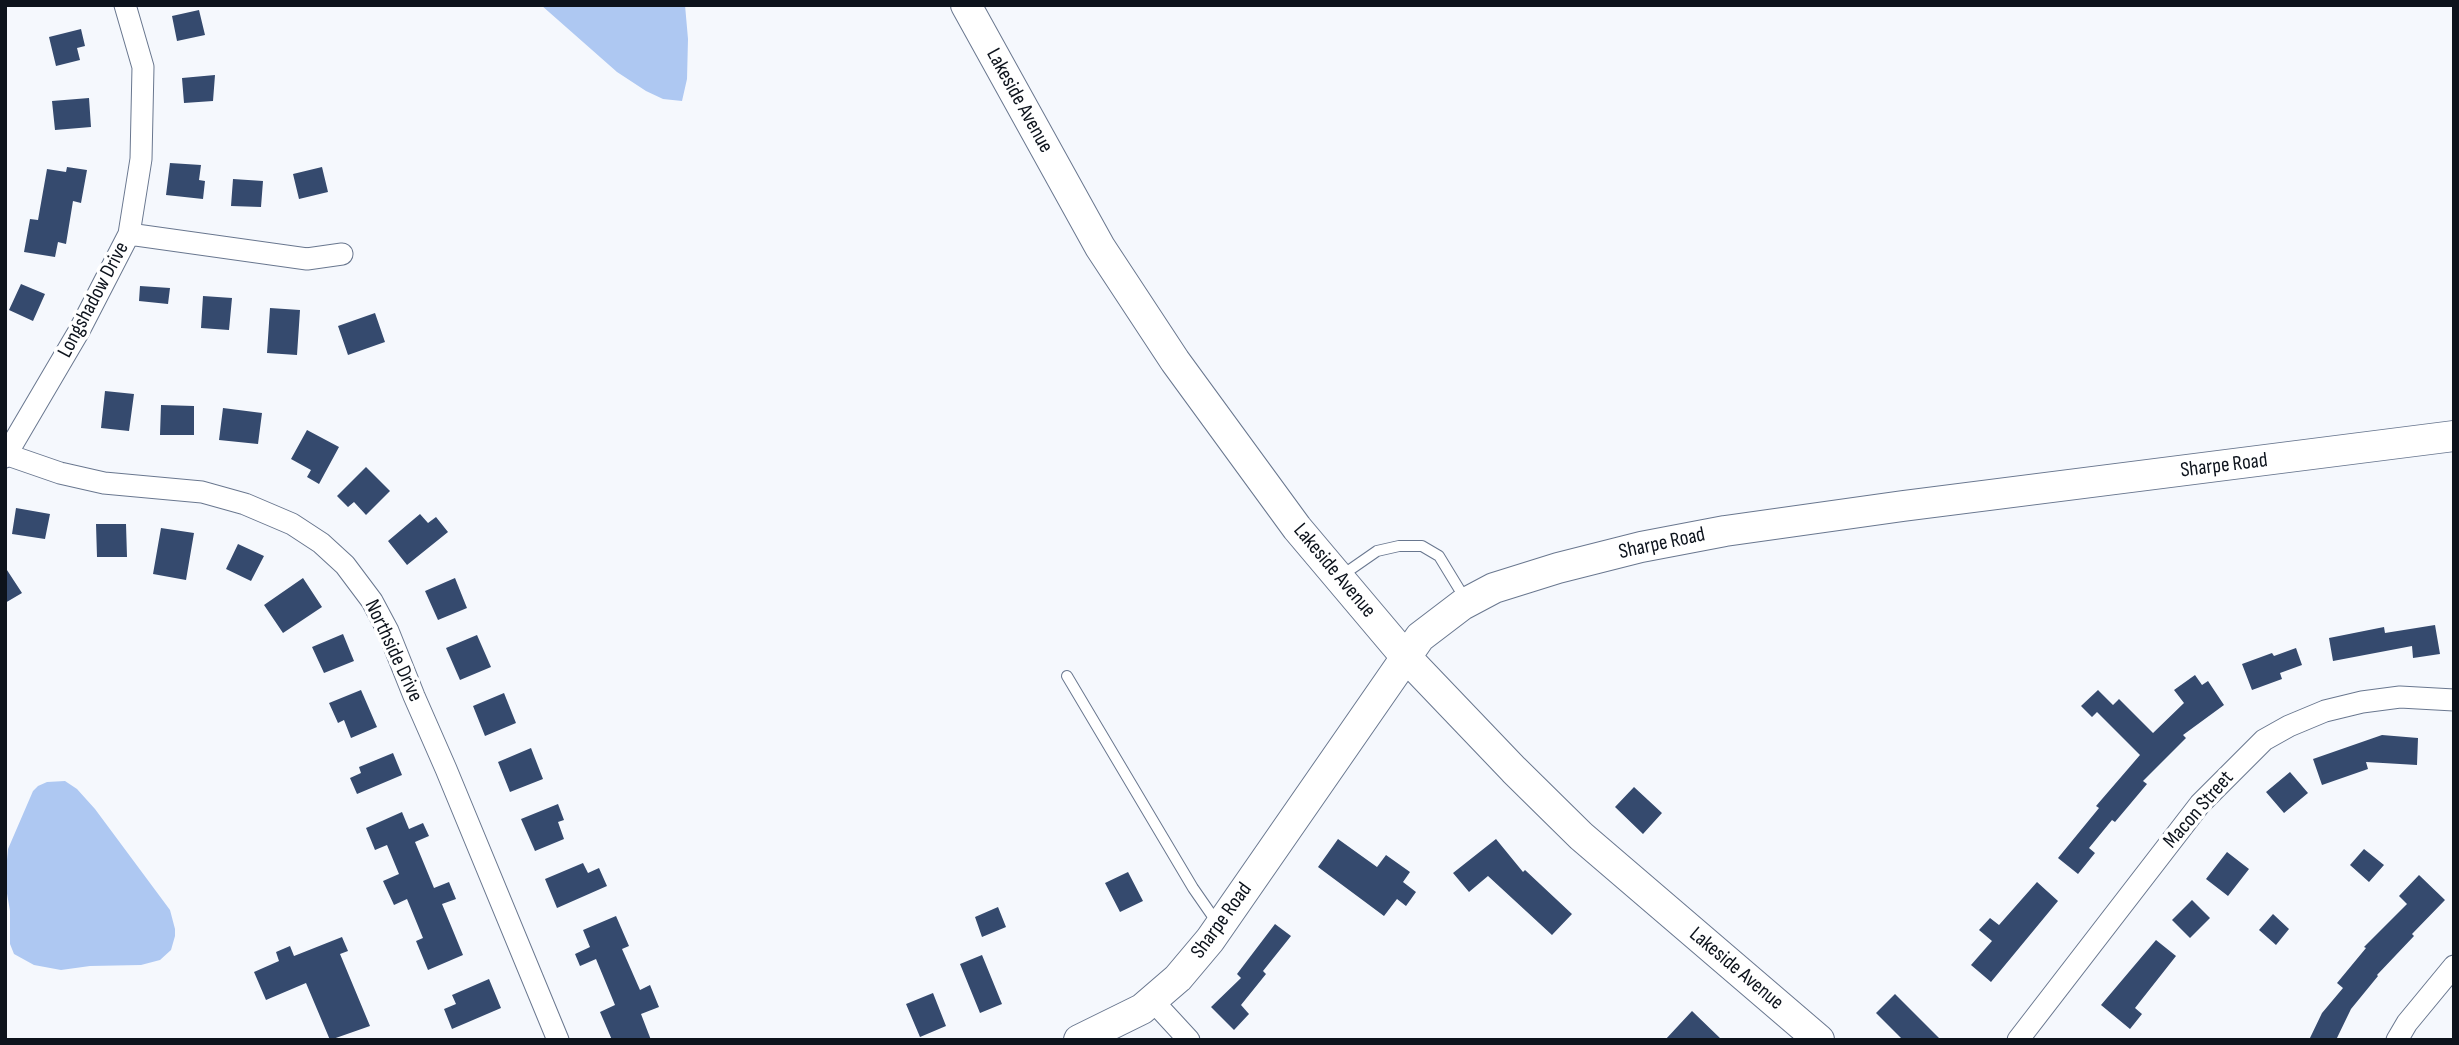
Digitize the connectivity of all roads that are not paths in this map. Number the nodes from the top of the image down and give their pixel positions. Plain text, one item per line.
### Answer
1 (125, 5) edge
2 (966, 5) edge
3 (129, 234) junction
4 (342, 254) dead end
5 (2454, 436) edge
6 (6, 455) edge
7 (1339, 577) junction
8 (1467, 603) junction
9 (1405, 656) junction
10 (1067, 676) dead end
11 (2454, 700) edge
12 (1220, 926) junction
13 (2454, 966) edge
14 (1153, 1001) junction
15 (558, 1040) edge
16 (1079, 1040) edge
17 (1189, 1040) edge
18 (1819, 1040) edge
19 (2018, 1040) edge
20 (2397, 1040) edge

1 - 3 street, Longshadow Drive
2 - 7 street, Lakeside Avenue
3 - 4 street
3 - 6 street, Longshadow Drive
5 - 8 street, Sharpe Road
6 - 15 street, Northside Drive
7 - 8 lane
7 - 9 street, Lakeside Avenue
8 - 9 street, Sharpe Road
9 - 12 street, Sharpe Road
9 - 18 street, Lakeside Avenue
10 - 12 lane
11 - 19 street, Macon Street
12 - 14 street, Sharpe Road
13 - 20 street
14 - 16 street, Sharpe Road
14 - 17 street

